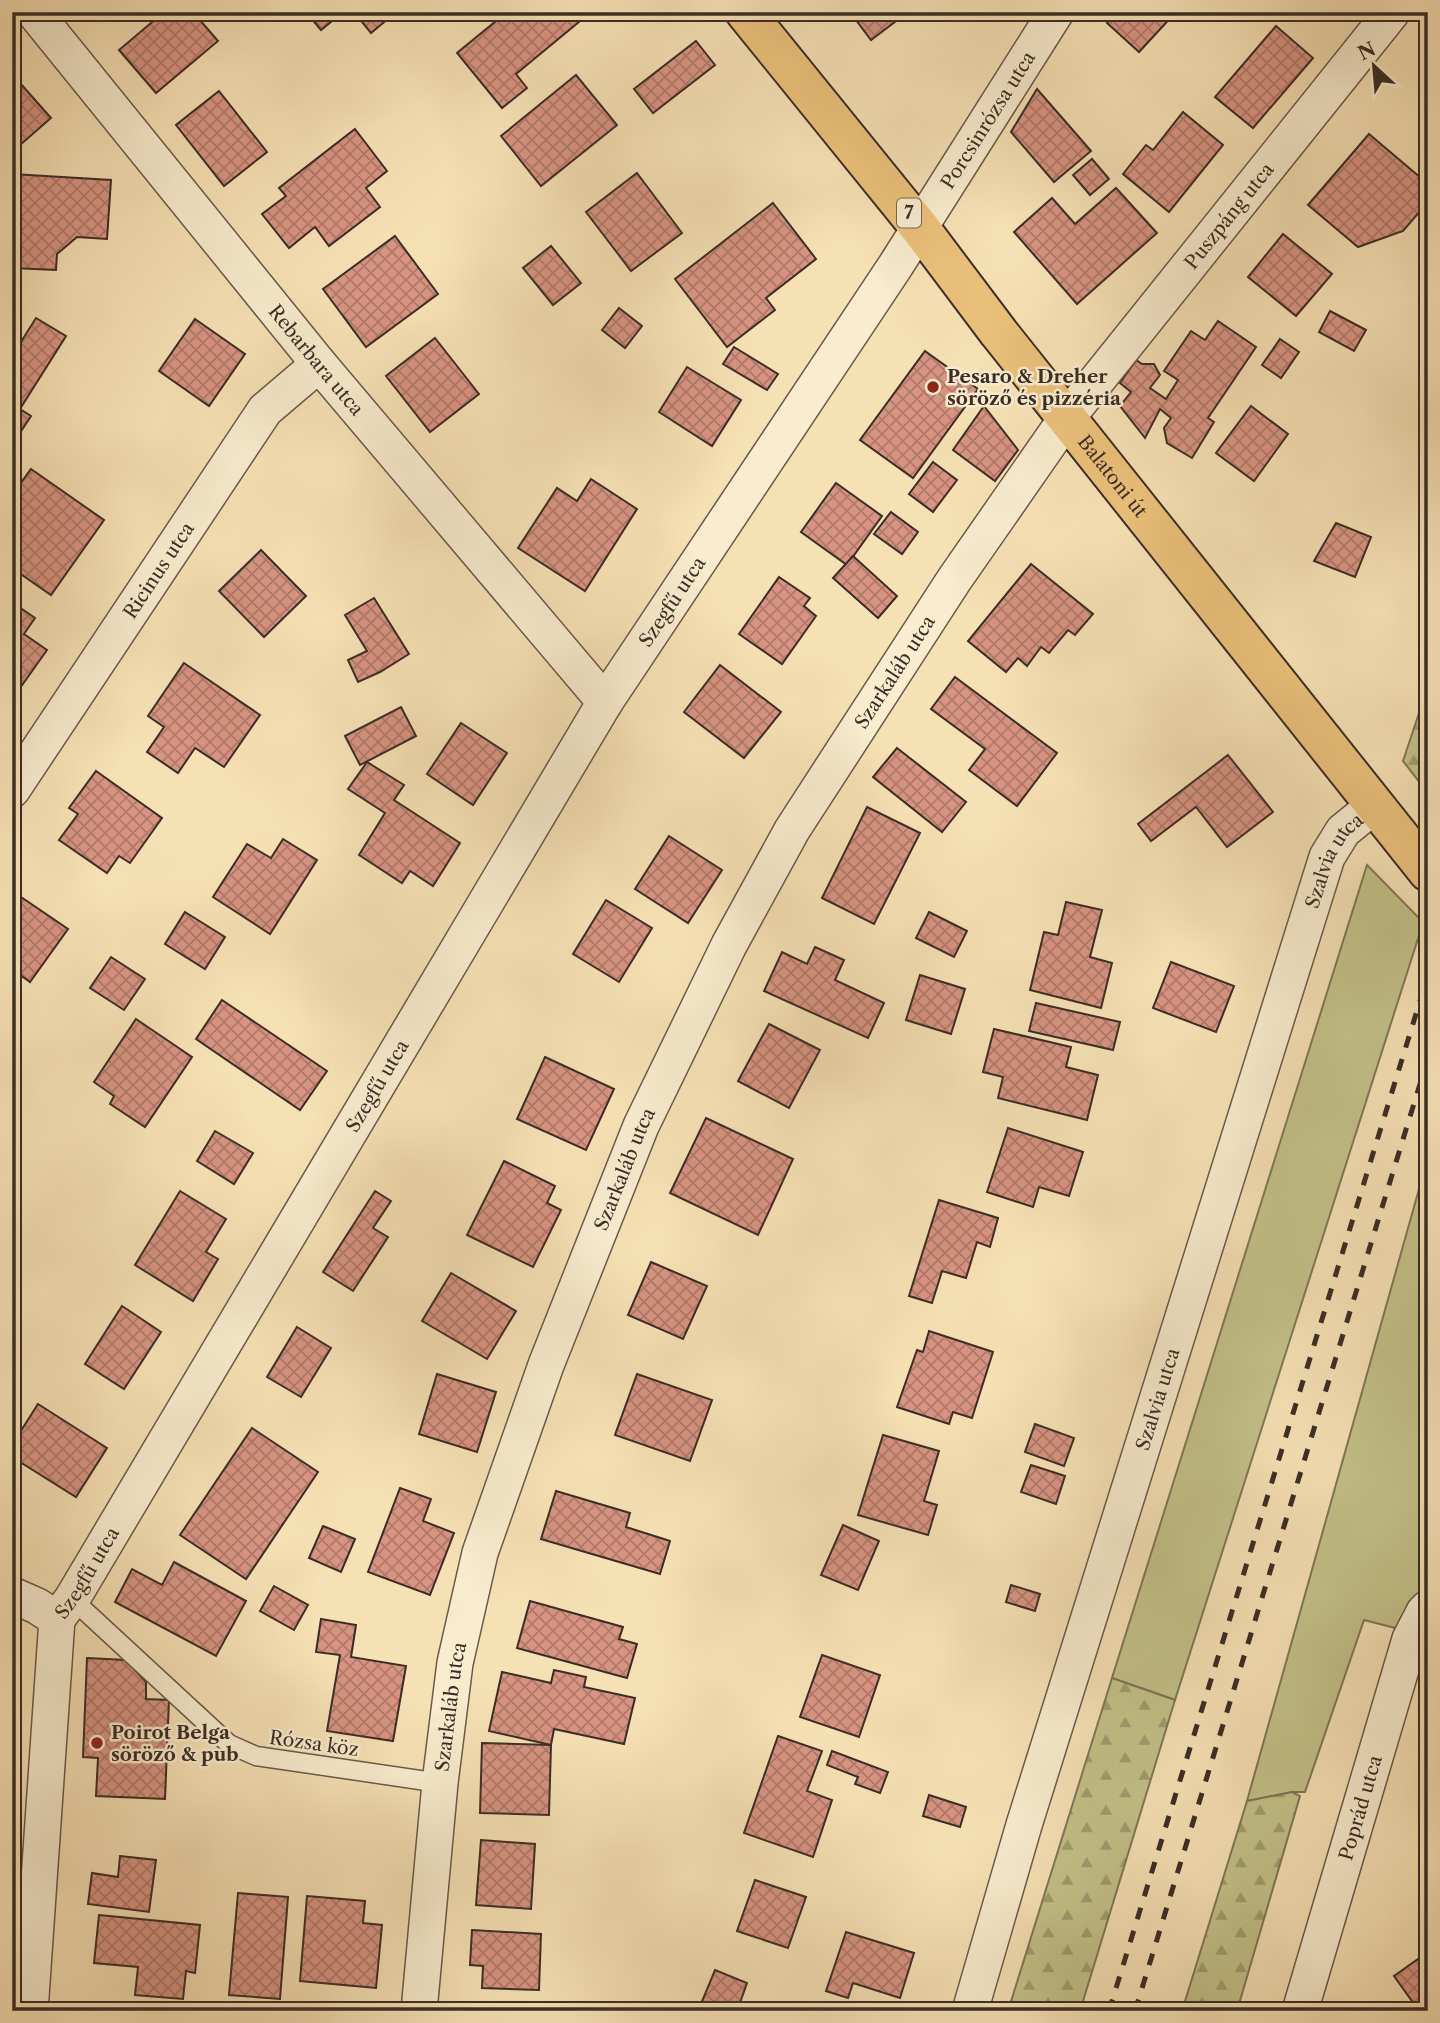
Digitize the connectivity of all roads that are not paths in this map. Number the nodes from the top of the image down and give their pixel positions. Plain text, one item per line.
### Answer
1 (34, 12) edge
2 (745, 12) edge
3 (1056, 12) edge
4 (1392, 12) edge
5 (920, 228) junction
6 (319, 364) junction
7 (1066, 419) junction
8 (605, 702) junction
9 (12, 790) edge
10 (1375, 805) junction
11 (1428, 872) edge
12 (12, 1595) edge
13 (1428, 1608) edge
14 (65, 1609) junction
15 (440, 1783) junction
16 (1306, 2006) edge
17 (30, 2011) edge
18 (419, 2011) edge
19 (970, 2011) edge

1 - 6 street, Rebarbara utca
2 - 5 main road, Balatoni út / 7
3 - 5 street, Porcsinrózsa utca
4 - 7 street, Puszpáng utca
5 - 7 main road, Balatoni út / 7
5 - 8 street, Szegfű utca
6 - 8 street, Rebarbara utca
6 - 9 street, Ricinus utca
7 - 10 main road, Balatoni út / 7
7 - 15 street, Szarkaláb utca
8 - 14 street, Szegfű utca
10 - 11 main road, Balatoni út / 7
10 - 19 street, Szalvia utca
12 - 14 street
13 - 16 street, Poprád utca
14 - 15 lane, Rózsa köz
14 - 17 street, Szegfű utca
15 - 18 street, Szarkaláb utca

